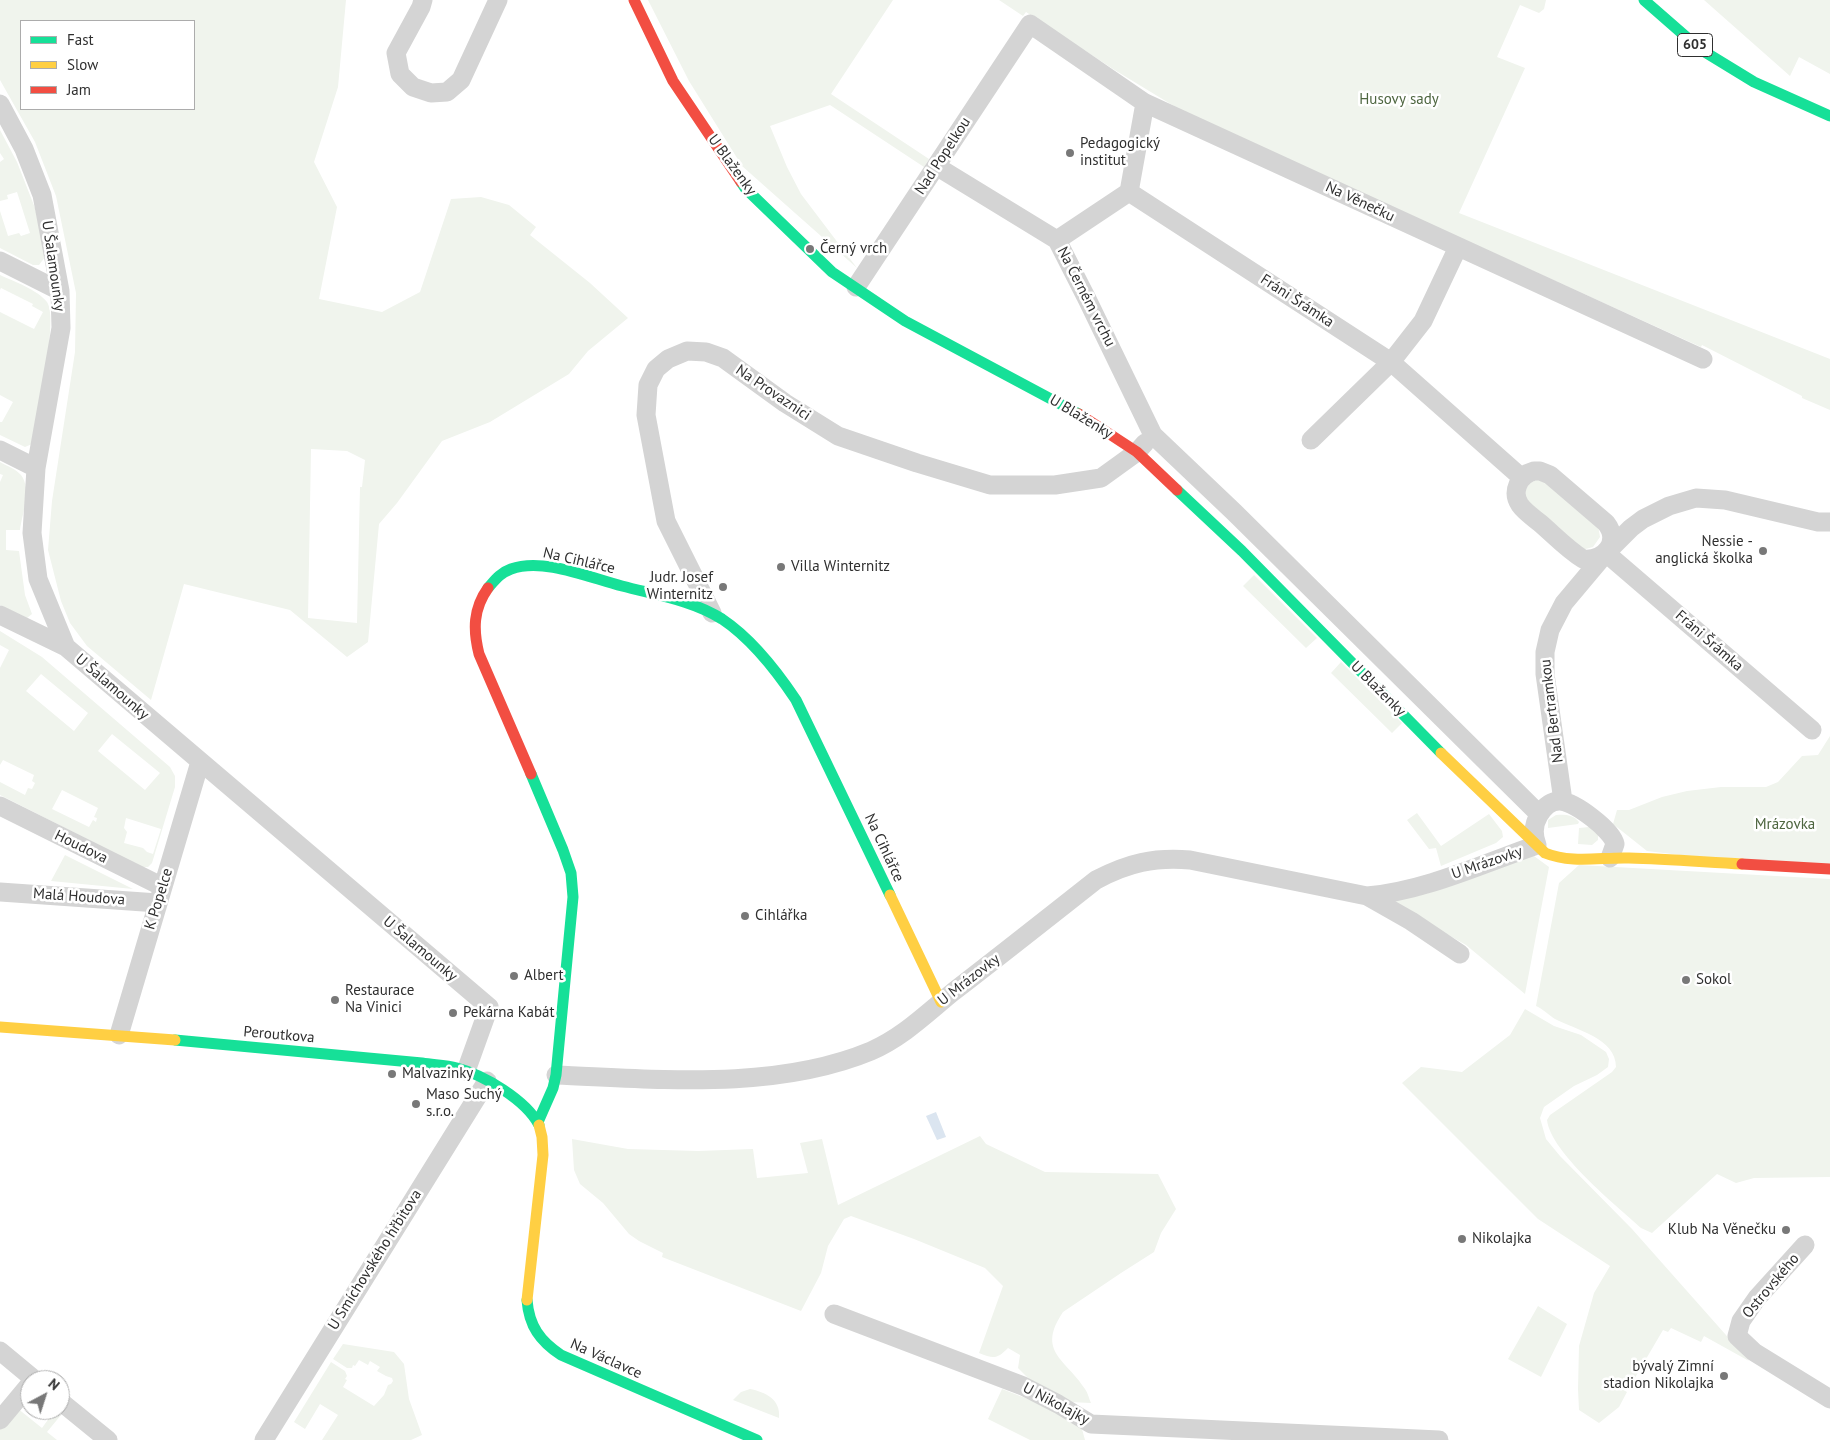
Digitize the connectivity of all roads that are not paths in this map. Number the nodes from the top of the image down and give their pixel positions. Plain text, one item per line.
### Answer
1 (423, 0) edge
2 (498, 0) edge
3 (634, 0) edge
4 (1644, 0) edge
5 (1030, 24) joint
6 (1145, 103) junction
7 (0, 104) edge
8 (1830, 116) edge
9 (936, 166) junction
10 (1129, 192) junction
11 (1057, 240) junction
12 (1458, 247) junction
13 (0, 261) edge
14 (856, 287) junction
15 (60, 290) junction
16 (1703, 359) dead end
17 (1391, 362) junction
18 (1152, 435) junction
19 (1311, 440) dead end
20 (0, 450) edge
21 (1137, 452) junction
22 (36, 468) junction
23 (1522, 478) junction
24 (1830, 522) edge
25 (1606, 553) junction
26 (712, 614) junction
27 (0, 615) edge
28 (66, 647) junction
29 (1812, 730) dead end
30 (200, 762) junction
31 (1563, 802) junction
32 (0, 806) edge
33 (1539, 814) junction
34 (1537, 845) junction
35 (1610, 858) junction
36 (1830, 869) edge
37 (0, 892) edge
38 (160, 895) junction
39 (1367, 896) junction
40 (1460, 954) dead end
41 (941, 1002) junction
42 (0, 1027) edge
43 (118, 1035) junction
44 (466, 1071) junction
45 (556, 1075) junction
46 (487, 1081) junction
47 (538, 1122) junction
48 (1805, 1245) dead end
49 (834, 1314) dead end
50 (0, 1351) edge
51 (21, 1370) edge
52 (20, 1396) edge
53 (1830, 1399) edge
54 (70, 1408) edge
55 (0, 1420) edge
56 (108, 1440) edge
57 (264, 1440) edge
58 (757, 1440) edge
59 (1439, 1440) edge

1 - 2 street
3 - 14 street, U Blaženky
4 - 8 street, 605
5 - 6 street, Na Věnečku
5 - 9 street, Nad Popelkou
6 - 10 street
6 - 12 street, Na Věnečku
7 - 15 street, U Šalamounky
9 - 11 street, Na Černém vrchu
9 - 14 street, Nad Popelkou
10 - 11 street
10 - 17 street, Fráni Šrámka
11 - 18 street, Na Černém vrchu
12 - 16 street, Na Věnečku
12 - 17 street
13 - 15 street
14 - 21 street, U Blaženky
15 - 22 street, U Šalamounky
17 - 19 street
17 - 23 street, Fráni Šrámka
18 - 21 street
18 - 33 street, U Blaženky
20 - 22 street
21 - 26 street, Na Provaznici
21 - 34 street, U Blaženky
22 - 28 street, U Šalamounky
23 - 25 street
23 - 25 street
24 - 25 street, Nad Bertramkou
25 - 29 street, Fráni Šrámka
25 - 31 street, Nad Bertramkou
26 - 41 street, Na Cihlářce
26 - 45 street, Na Cihlářce
27 - 28 street
28 - 30 street, U Šalamounky
30 - 38 street, K Popelce
30 - 44 street, U Šalamounky
31 - 33 street
31 - 35 street
32 - 38 street, Houdova
33 - 34 street
34 - 35 street, U Mrázovky
34 - 39 street, U Mrázovky
35 - 36 street
37 - 38 street, Malá Houdova
38 - 43 street, K Popelce
39 - 40 street, U Mrázovky
39 - 41 street, U Mrázovky
41 - 45 street, U Mrázovky
42 - 43 street, Peroutkova
43 - 44 street, Peroutkova
44 - 46 street, Peroutkova
45 - 47 street, Na Cihlářce
46 - 47 street, Peroutkova
46 - 57 street, U Smíchovského hřbitova
47 - 58 street, Na Václavce
48 - 53 street, Ostrovského
49 - 59 street, U Nikolajky
50 - 51 street
52 - 55 street
54 - 56 street

